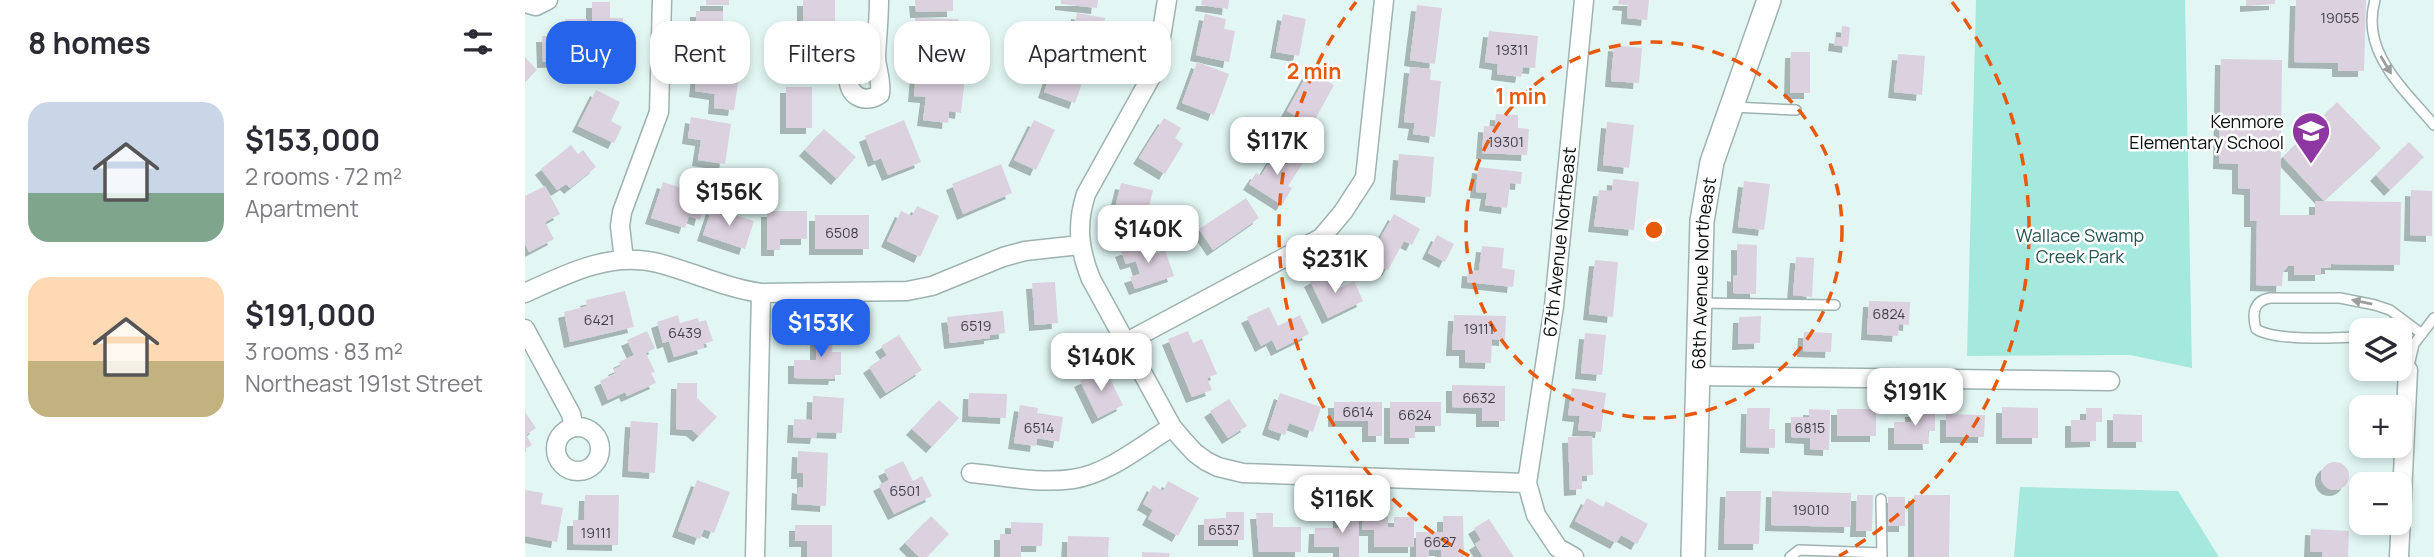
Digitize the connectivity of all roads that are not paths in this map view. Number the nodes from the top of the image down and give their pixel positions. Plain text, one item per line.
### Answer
1 (548, 0) edge
2 (662, 0) edge
3 (879, 0) edge
4 (1167, 0) edge
5 (1384, 0) edge
6 (1584, 0) edge
7 (1769, 0) edge
8 (2375, 0) edge
9 (525, 4) edge
10 (879, 21) edge
11 (1731, 107) junction
12 (1795, 110) dead end
13 (2434, 125) edge
14 (1080, 245) junction
15 (624, 260) junction
16 (525, 293) edge
17 (761, 293) junction
18 (1699, 303) junction
19 (1835, 305) dead end
20 (2400, 318) edge
21 (2434, 318) edge
22 (2412, 327) edge
23 (525, 329) edge
24 (2421, 334) junction
25 (2349, 337) edge
26 (1125, 343) junction
27 (2414, 344) joint
28 (2412, 353) edge
29 (1696, 376) junction
30 (2110, 381) dead end
31 (2407, 381) edge
32 (575, 427) dead end
33 (1172, 427) junction
34 (971, 473) dead end
35 (1527, 483) junction
36 (1881, 499) dead end
37 (1882, 555) edge
38 (755, 557) edge
39 (1574, 557) edge
40 (1693, 557) edge
41 (1790, 557) edge
42 (2399, 557) edge

1 - 9 street
2 - 15 street
3 - 10 street
4 - 14 street
5 - 26 street
6 - 35 street, 67th Avenue Northeast
7 - 11 street, 68th Avenue Northeast
8 -> 13 lane
11 - 12 lane
11 - 18 street, 68th Avenue Northeast
14 - 17 street
14 - 26 street
15 - 16 street
15 - 17 street
17 - 38 street
18 - 19 lane
18 - 29 street, 68th Avenue Northeast
20 -> 25 lane
21 - 24 lane
24 -> 22 lane
23 - 32 street
24 - 27 lane
26 - 33 street
27 - 28 lane
29 - 30 street
29 - 40 street, 68th Avenue Northeast
31 - 42 street
33 - 34 street
33 - 35 street
35 - 39 street
36 - 37 lane
37 - 41 lane

